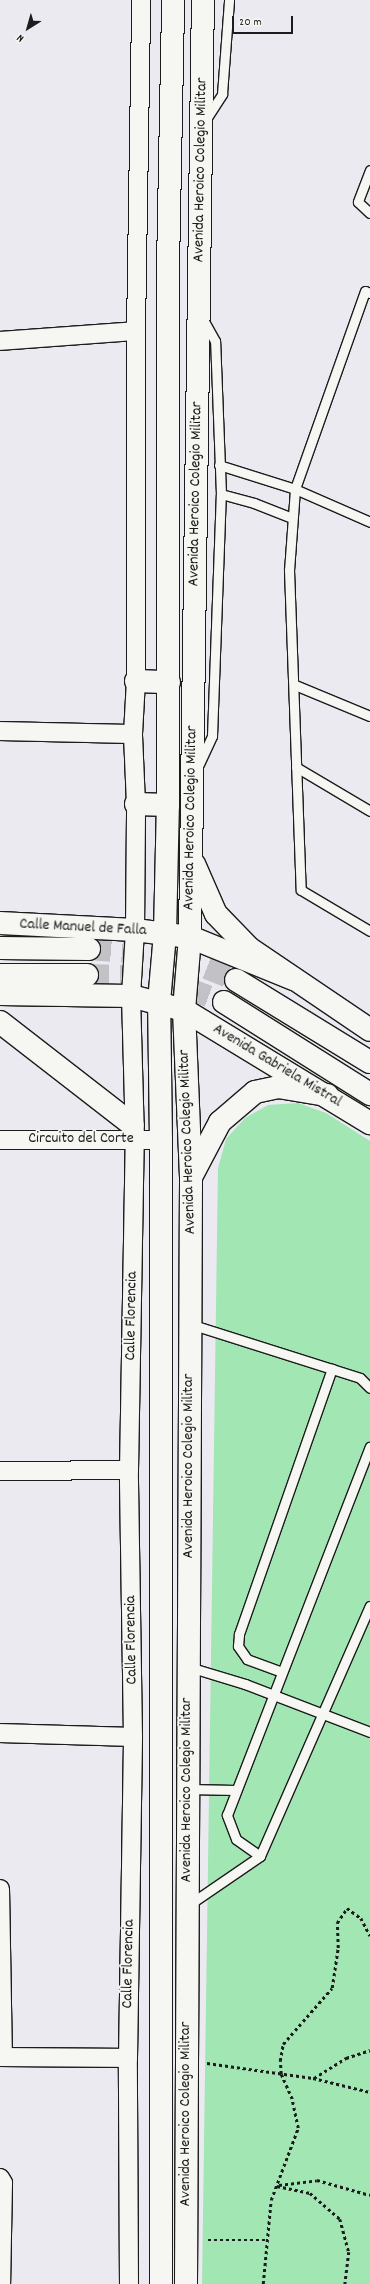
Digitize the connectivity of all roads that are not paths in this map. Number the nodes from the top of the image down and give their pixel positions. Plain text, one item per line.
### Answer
1 (141, 0) edge
2 (174, 0) edge
3 (203, 0) edge
4 (229, 0) edge
5 (201, 125) junction
6 (370, 170) edge
7 (370, 213) edge
8 (370, 293) edge
9 (198, 310) junction
10 (136, 331) junction
11 (0, 341) edge
12 (220, 464) junction
13 (295, 488) junction
14 (221, 494) junction
15 (292, 518) junction
16 (370, 522) edge
17 (136, 681) junction
18 (169, 682) junction
19 (295, 685) junction
20 (370, 716) edge
21 (0, 731) edge
22 (133, 734) junction
23 (296, 766) junction
24 (192, 779) junction
25 (136, 804) junction
26 (168, 805) junction
27 (370, 811) edge
28 (190, 856) junction
29 (0, 923) edge
30 (136, 930) junction
31 (370, 931) edge
32 (165, 933) junction
33 (190, 937) junction
34 (0, 948) edge
35 (89, 950) tunnel mouth
36 (0, 975) edge
37 (87, 975) tunnel mouth
38 (293, 979) junction
39 (236, 980) tunnel mouth
40 (0, 994) edge
41 (131, 996) junction
42 (159, 1002) junction
43 (224, 1002) tunnel mouth
44 (184, 1010) junction
45 (0, 1022) edge
46 (370, 1030) edge
47 (370, 1062) edge
48 (370, 1094) edge
49 (327, 1095) junction
50 (370, 1123) edge
51 (134, 1132) junction
52 (0, 1140) edge
53 (161, 1140) junction
54 (191, 1177) junction
55 (190, 1324) junction
56 (332, 1369) junction
57 (370, 1388) edge
58 (370, 1447) edge
59 (129, 1470) junction
60 (0, 1471) edge
61 (370, 1606) edge
62 (188, 1667) junction
63 (282, 1672) junction
64 (273, 1695) junction
65 (322, 1715) junction
66 (370, 1732) edge
67 (0, 1733) edge
68 (134, 1737) junction
69 (187, 1789) junction
70 (236, 1790) junction
71 (260, 1856) junction
72 (0, 1889) edge
73 (187, 1906) junction
74 (2, 2057) edge
75 (128, 2058) junction
76 (0, 2178) edge
77 (2, 2284) edge
78 (129, 2284) edge
79 (161, 2284) edge
80 (186, 2284) edge

1 - 10 street
2 - 18 street, Avenida Heroico Colegio Militar
3 - 5 street, Avenida Heroico Colegio Militar
4 - 5 lane
5 - 9 street, Avenida Heroico Colegio Militar
6 - 7 lane
8 - 13 lane
9 - 12 lane
9 - 24 street, Avenida Heroico Colegio Militar
10 - 11 street
10 - 17 street
12 - 13 lane
12 - 14 lane
13 - 15 lane
13 - 16 lane
14 - 15 lane
14 - 24 lane
15 - 19 lane
17 - 18 street
17 - 22 street
18 - 26 street, Avenida Heroico Colegio Militar
19 - 20 lane
19 - 23 lane
21 - 22 street
22 - 25 street
23 - 27 lane
23 - 31 lane
24 - 28 street, Avenida Heroico Colegio Militar
25 - 26 street
25 - 30 street
26 - 32 street, Avenida Heroico Colegio Militar
28 - 33 street, Avenida Heroico Colegio Militar
28 - 38 street
29 - 30 street, Calle Manuel de Falla
30 - 32 street, Calle Manuel de Falla
30 - 41 street, Calle Florencia
32 - 33 street, Calle Manuel de Falla
32 - 42 street, Avenida Heroico Colegio Militar
33 - 38 street, Calle Manuel de Falla
33 - 44 street, Avenida Heroico Colegio Militar
34 - 35 street
36 - 37 street
38 - 46 street
39 - 47 street
40 - 41 street
41 - 42 street
41 - 51 street, Calle Florencia
42 - 44 street
42 - 53 street, Avenida Heroico Colegio Militar
43 - 48 street, Avenida Gabriela Mistral
44 - 49 street, Avenida Gabriela Mistral
44 - 54 street, Avenida Heroico Colegio Militar
45 - 51 street
49 - 50 street, Avenida Gabriela Mistral
49 - 54 street
51 - 52 street, Circuito del Corte
51 - 53 street, Circuito del Corte
51 - 59 street, Calle Florencia
53 - 79 street, Avenida Heroico Colegio Militar
54 - 55 street, Avenida Heroico Colegio Militar
55 - 56 lane
55 - 62 street, Avenida Heroico Colegio Militar
56 - 57 lane
56 - 63 lane
58 - 63 lane
59 - 60 street
59 - 68 street, Calle Florencia
61 - 65 lane
62 - 64 lane
62 - 69 street, Avenida Heroico Colegio Militar
63 - 64 lane
64 - 65 lane
64 - 70 lane
65 - 66 lane
65 - 71 lane
67 - 68 street
68 - 75 street, Calle Florencia
69 - 70 lane
69 - 73 street, Avenida Heroico Colegio Militar
70 - 71 lane
71 - 73 lane
72 - 74 street
73 - 80 street, Avenida Heroico Colegio Militar
74 - 75 street
75 - 78 street, Calle Florencia
76 - 77 street

